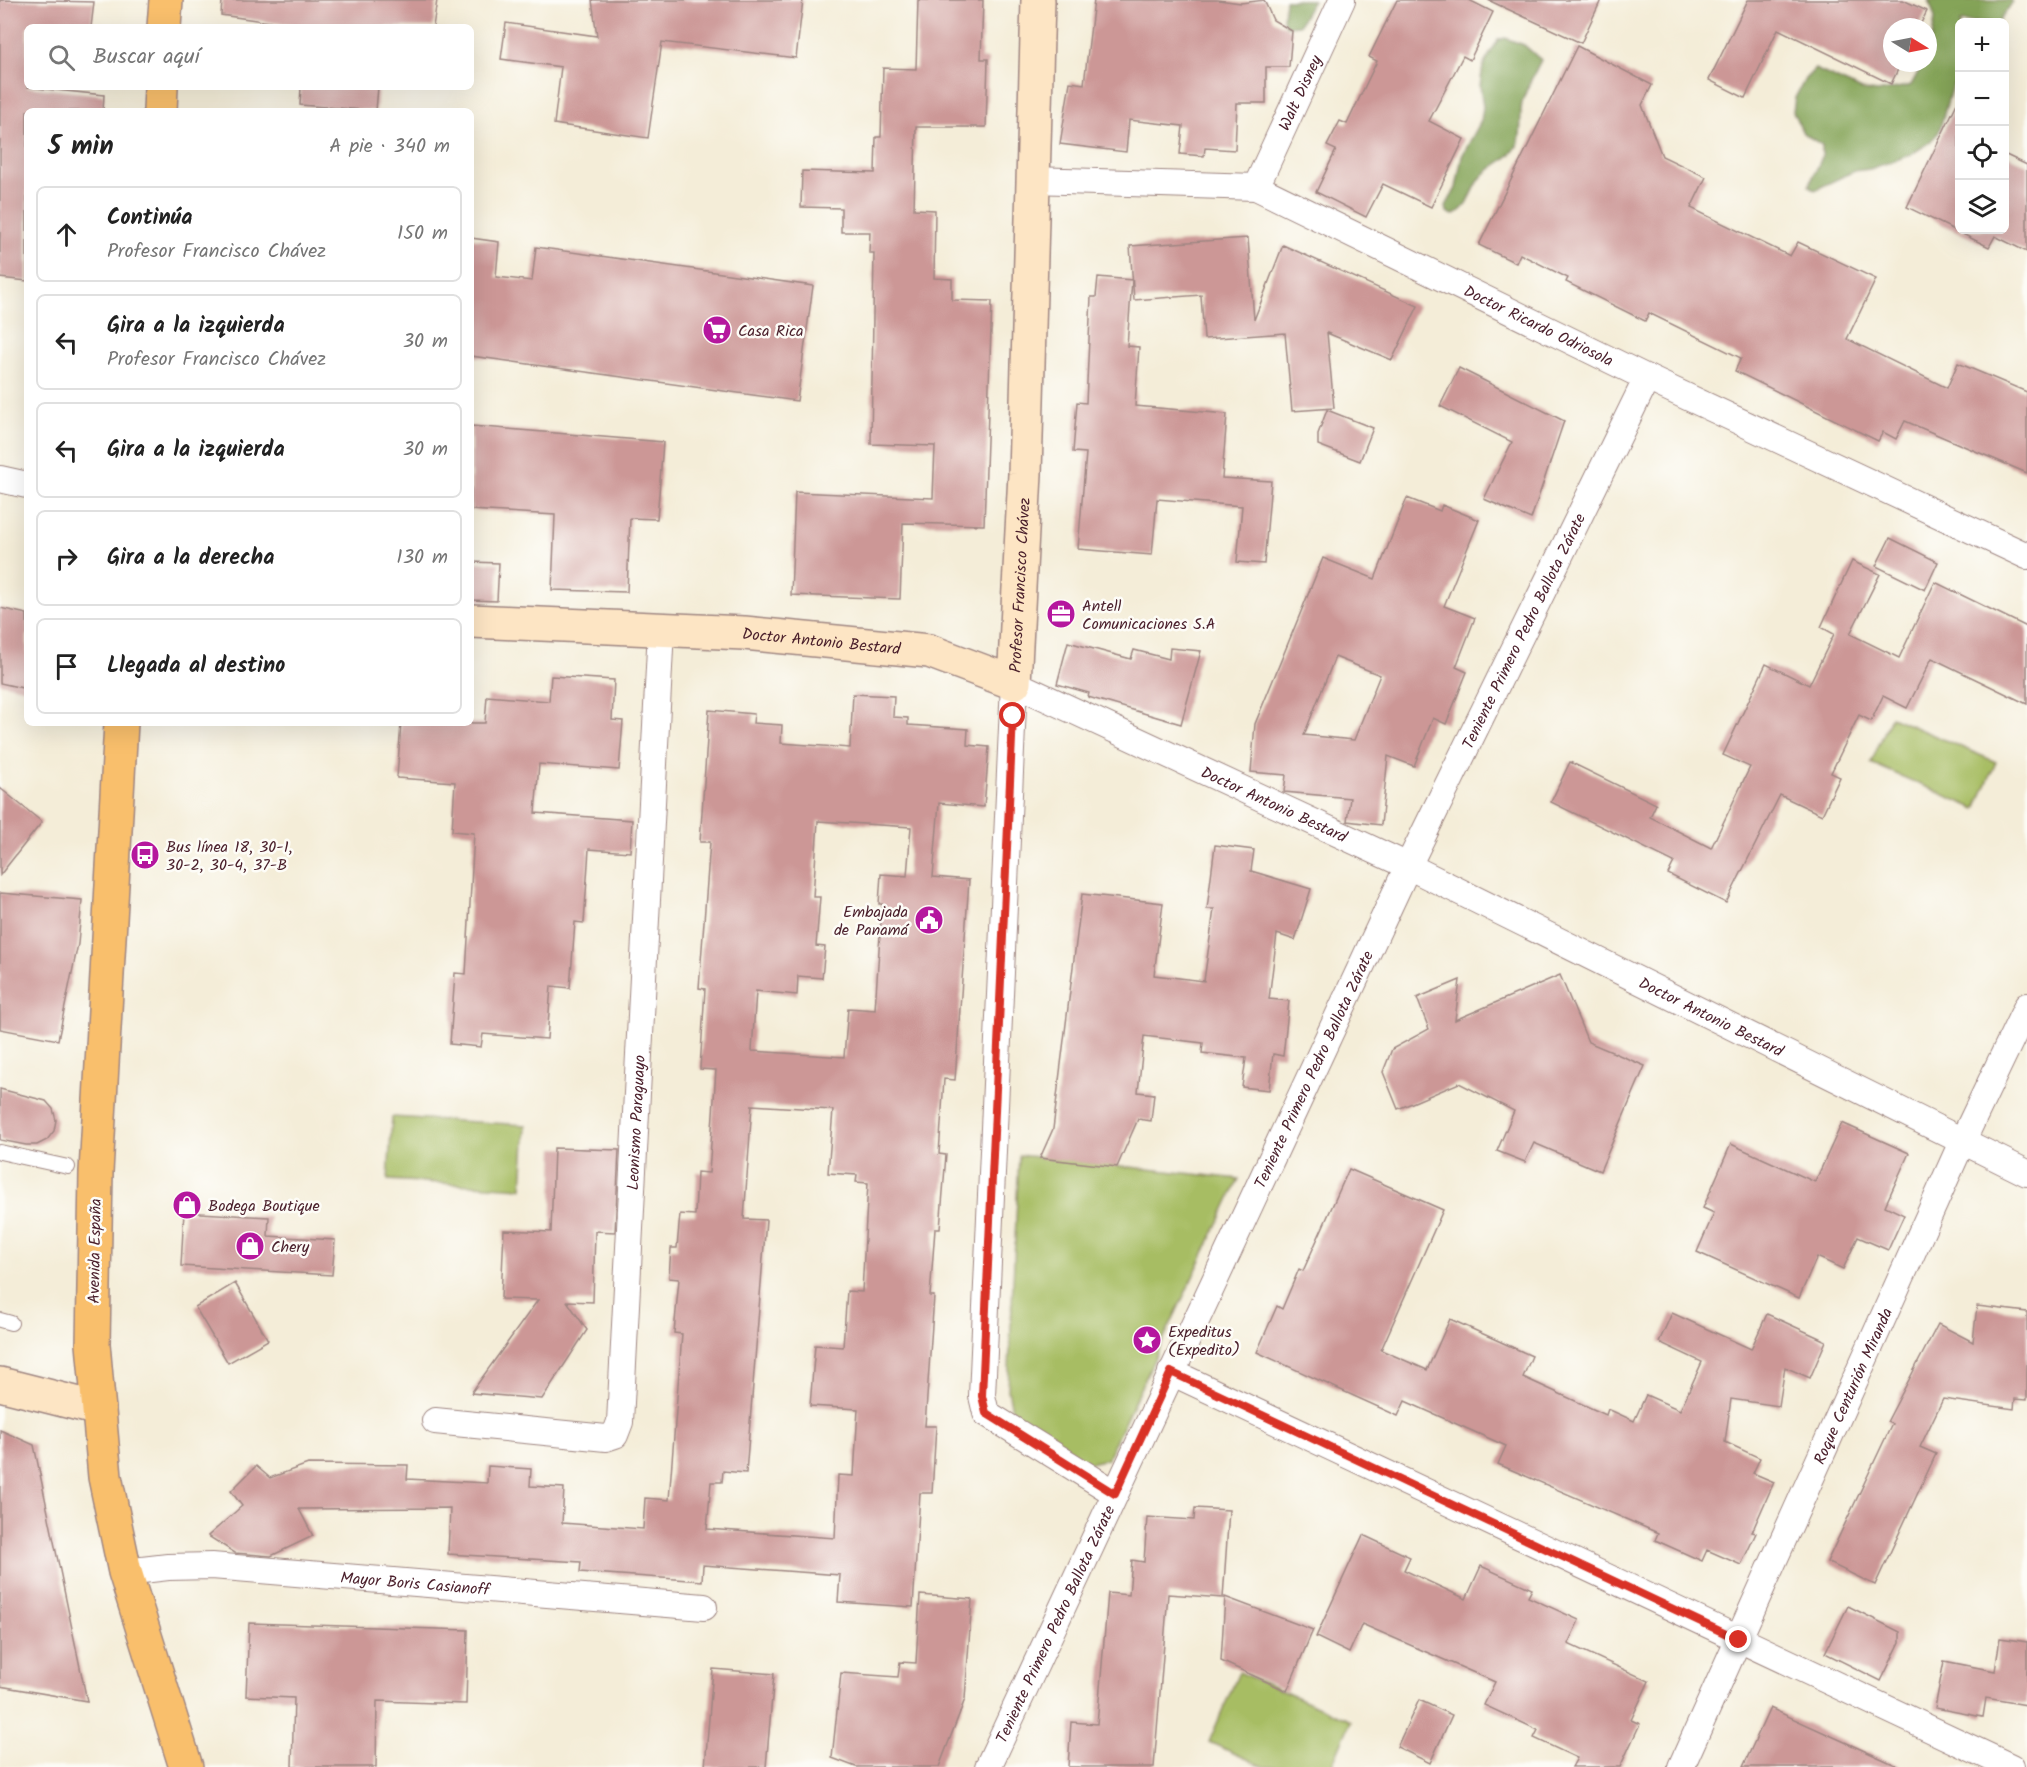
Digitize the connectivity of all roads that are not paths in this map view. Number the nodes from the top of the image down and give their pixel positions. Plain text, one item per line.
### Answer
1 (166, 0) edge
2 (1038, 0) edge
3 (1342, 0) edge
4 (165, 24) edge
5 (161, 90) edge
6 (160, 108) edge
7 (1033, 180) junction
8 (1256, 187) junction
9 (1647, 378) junction
10 (0, 478) edge
11 (24, 484) edge
12 (2027, 556) edge
13 (474, 621) edge
14 (661, 629) junction
15 (1014, 683) junction
16 (121, 726) edge
17 (1408, 866) junction
18 (2027, 1006) edge
19 (1962, 1142) junction
20 (0, 1152) edge
21 (68, 1167) dead end
22 (2027, 1173) edge
23 (1171, 1372) junction
24 (0, 1384) edge
25 (99, 1409) junction
26 (435, 1421) dead end
27 (1115, 1494) junction
28 (125, 1572) junction
29 (704, 1607) dead end
30 (1739, 1640) junction
31 (186, 1767) edge
32 (988, 1767) edge
33 (1681, 1767) edge
34 (2011, 1767) edge

1 - 4 main road
2 - 7 street, Profesor Francisco Chávez
3 - 8 street, Walt Disney
5 - 6 main road
7 - 8 street, Doctor Ricardo Odriosola
7 - 15 street, Profesor Francisco Chávez
8 - 9 street, Doctor Ricardo Odriosola
9 - 12 street, Doctor Ricardo Odriosola
9 - 17 street, Teniente Primero Pedro Ballota Zárate
10 - 11 street
13 - 14 street, Doctor Antonio Bestard
14 - 15 street, Doctor Antonio Bestard
14 - 26 street, Leonismo Paraguayo
15 - 17 street, Doctor Antonio Bestard
15 - 27 street, Profesor Francisco Chávez
16 - 25 main road, Avenida España
17 - 19 street, Doctor Antonio Bestard
17 - 23 street, Teniente Primero Pedro Ballota Zárate
18 - 19 street, Roque Centurión Miranda
19 - 22 street, Doctor Antonio Bestard
19 - 30 street, Roque Centurión Miranda
20 - 21 lane
23 - 27 street, Teniente Primero Pedro Ballota Zárate
23 - 30 street
24 - 25 street
25 - 28 main road, Avenida España
27 - 32 street, Teniente Primero Pedro Ballota Zárate
28 - 29 street, Mayor Boris Casianoff
28 - 31 main road, Avenida España
30 - 33 street, Roque Centurión Miranda
30 - 34 street

